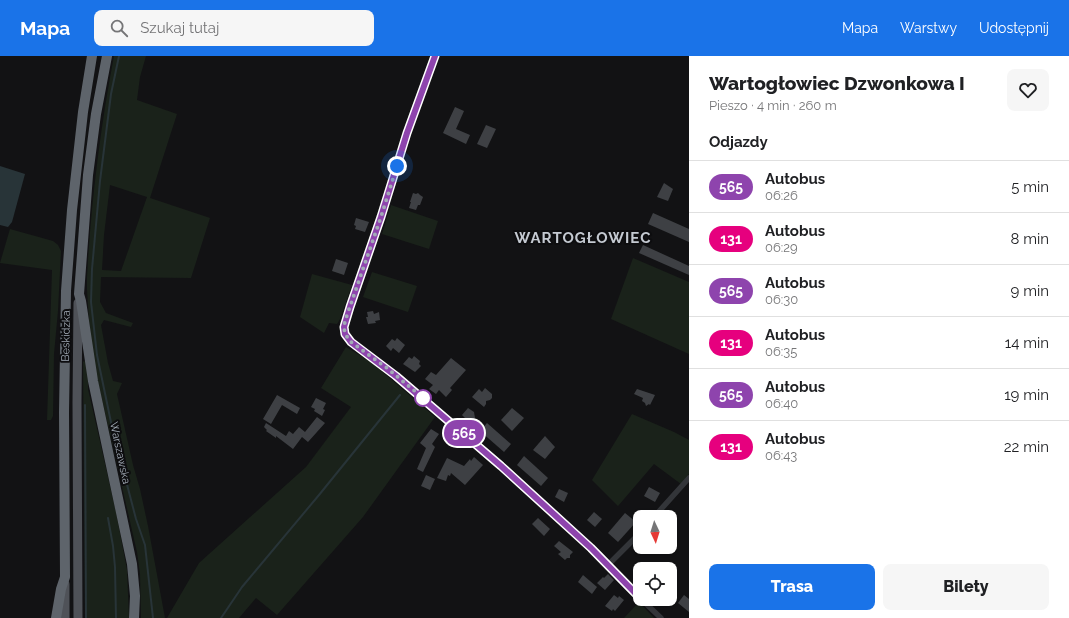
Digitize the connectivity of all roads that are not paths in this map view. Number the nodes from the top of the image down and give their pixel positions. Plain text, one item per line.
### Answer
1 (92, 56) edge
2 (106, 56) edge
3 (435, 56) edge
4 (79, 294) junction
5 (689, 478) edge
6 (660, 510) edge
7 (633, 540) edge
8 (608, 565) junction
9 (65, 577) junction
10 (633, 590) edge
11 (649, 606) edge
12 (56, 618) edge
13 (65, 618) edge
14 (78, 618) edge
15 (134, 618) edge
16 (661, 618) edge

1 - 9 highway, Beskidzka
2 - 4 highway, Beskidzka
3 - 8 street
4 - 14 main road, Beskidzka
4 - 15 highway, Warszawska
5 - 6 street
7 - 8 street
8 - 10 street
9 - 12 highway
9 - 13 main road, Beskidzka
11 - 16 street

